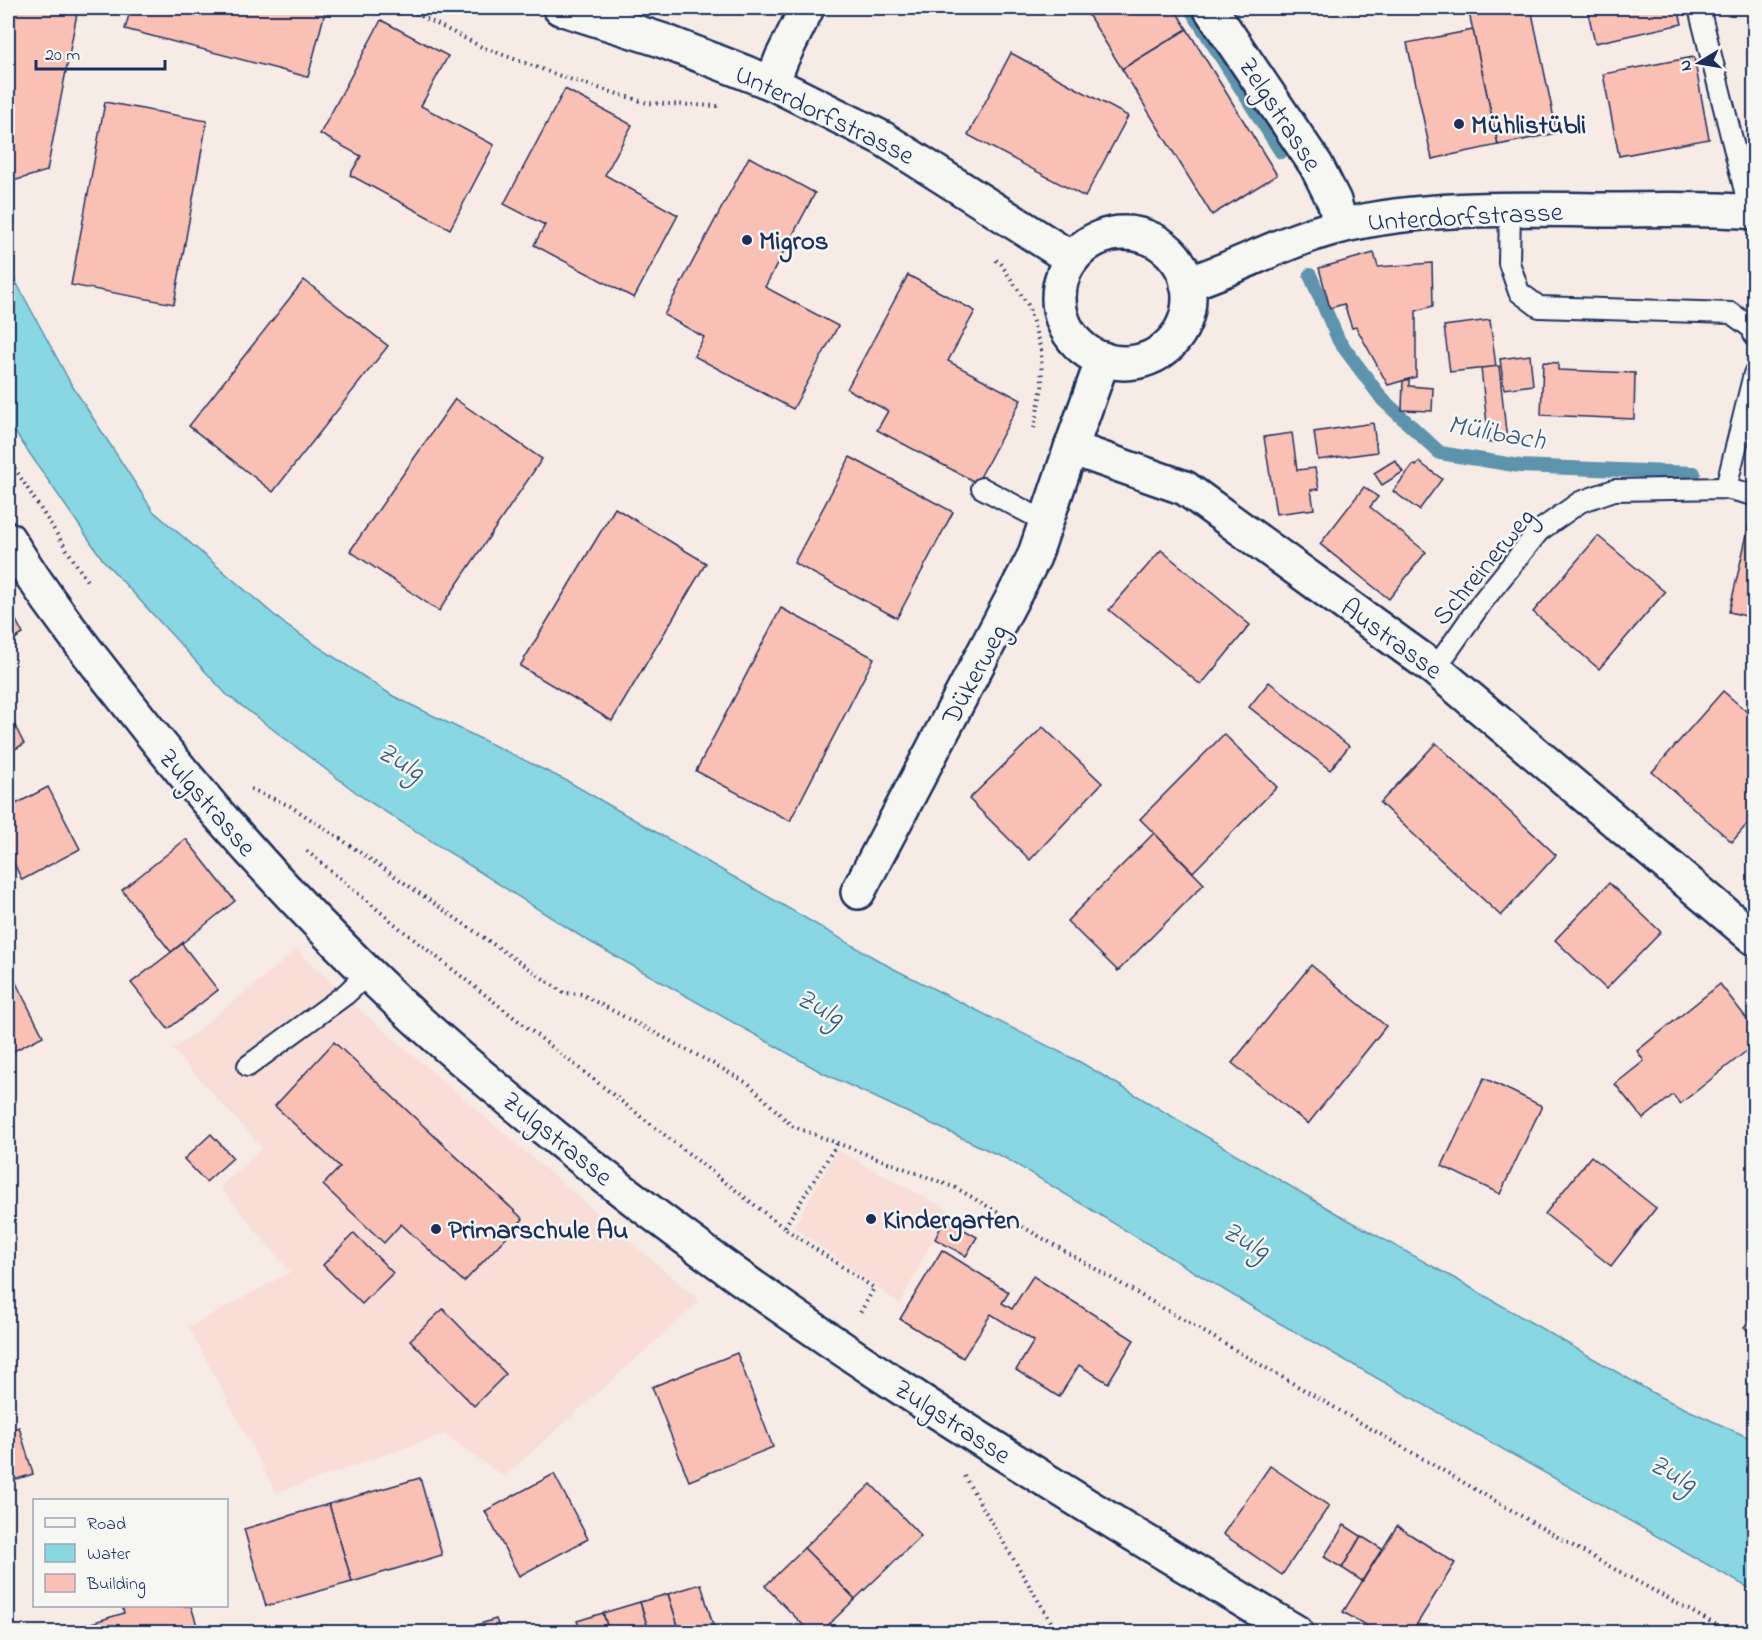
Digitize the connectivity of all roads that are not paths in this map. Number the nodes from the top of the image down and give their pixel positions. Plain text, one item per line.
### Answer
1 (560, 8) edge
2 (807, 8) edge
3 (1210, 8) edge
4 (1699, 8) edge
5 (772, 83) junction
6 (1510, 210) junction
7 (1752, 211) edge
8 (1341, 226) junction
9 (1072, 259) junction
10 (1187, 284) junction
11 (1755, 335) edge
12 (1103, 359) junction
13 (1755, 374) edge
14 (1071, 448) junction
15 (982, 488) dead end
16 (1726, 488) junction
17 (1755, 495) edge
18 (1046, 522) junction
19 (8, 539) edge
20 (1435, 669) junction
21 (858, 892) dead end
22 (1752, 931) edge
23 (368, 973) junction
24 (248, 1066) dead end
25 (1296, 1632) edge

1 - 5 street, Unterdorfstrasse
2 - 5 street
3 - 8 street, Zelgstrasse
4 - 7 lane
5 - 9 street, Unterdorfstrasse
6 - 7 street, Unterdorfstrasse
6 - 8 street, Unterdorfstrasse
6 - 11 lane
8 - 10 street, Unterdorfstrasse
9 - 10 street
9 - 12 street
10 - 12 street
12 - 14 street
13 - 16 lane
14 - 18 street, Dükerweg
14 - 20 street, Austrasse
15 - 18 lane
16 - 17 lane, Schreinerweg
16 - 20 lane, Schreinerweg
18 - 21 street, Dükerweg
19 - 23 street, Zulgstrasse
20 - 22 street, Austrasse
23 - 24 lane
23 - 25 street, Zulgstrasse

